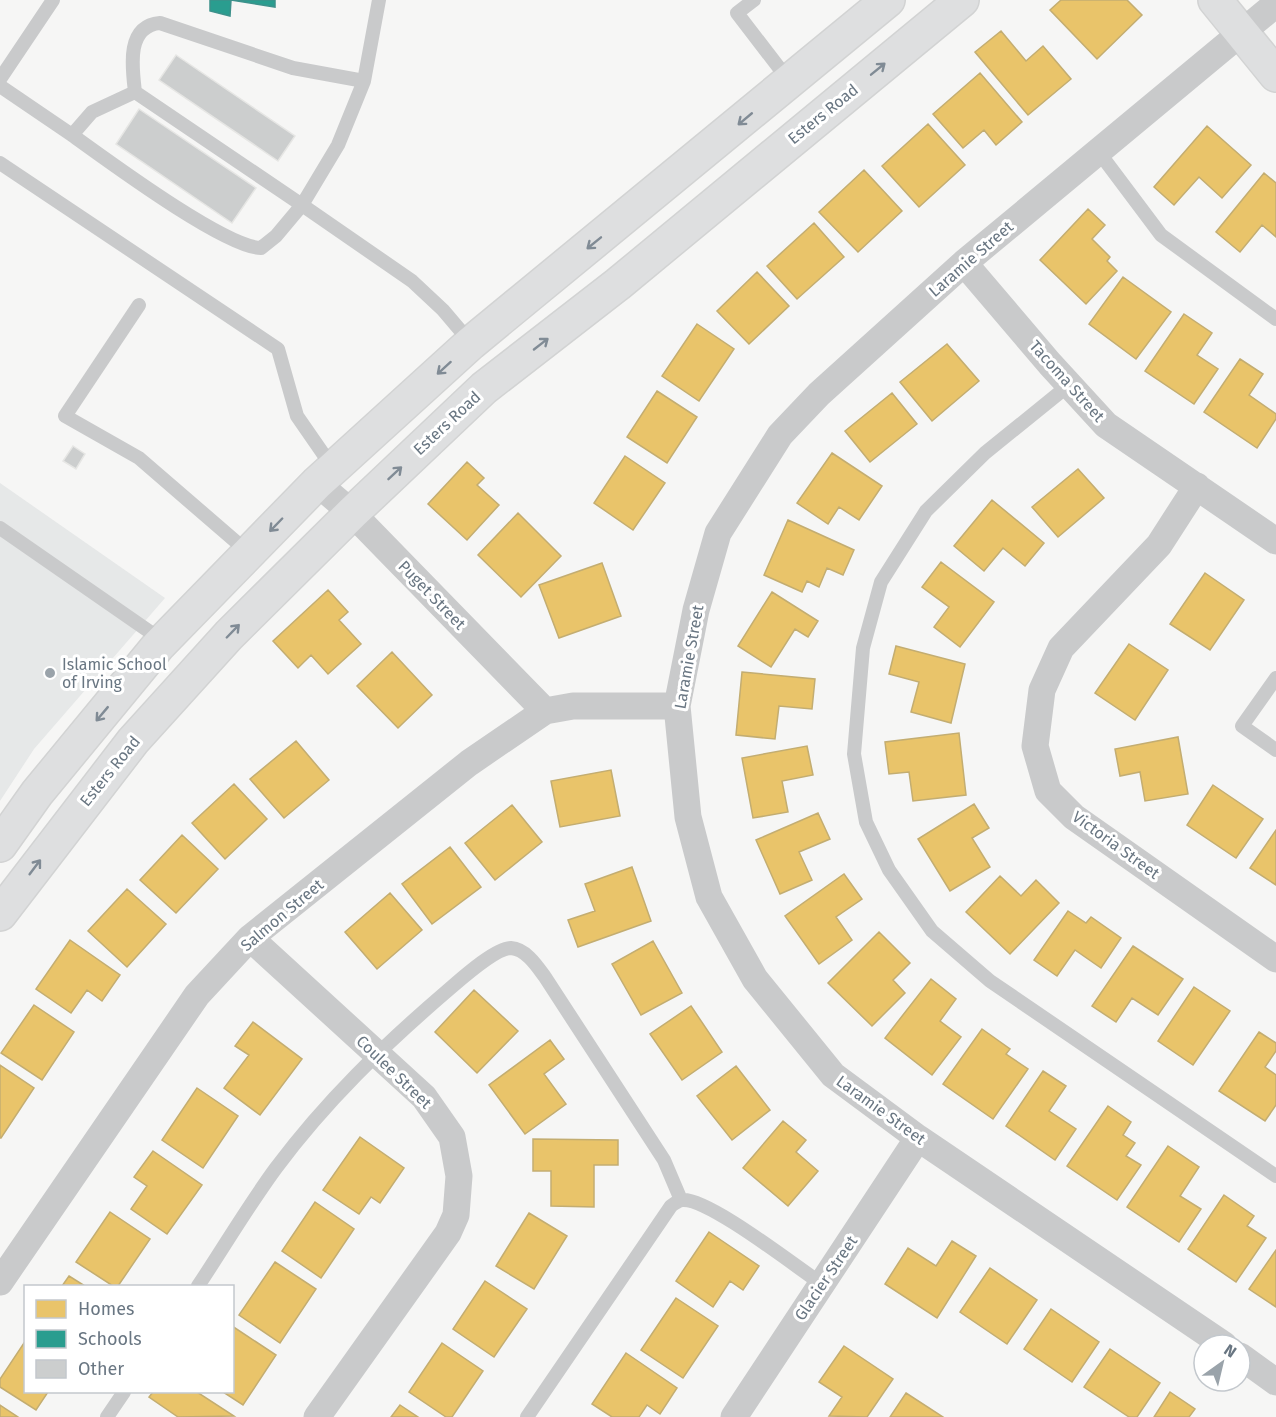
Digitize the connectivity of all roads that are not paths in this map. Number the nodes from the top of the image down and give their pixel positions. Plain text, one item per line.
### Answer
1 (53, 0) edge
2 (379, 0) edge
3 (754, 0) edge
4 (888, 0) edge
5 (962, 0) edge
6 (1215, 0) edge
7 (1276, 4) edge
8 (1241, 31) junction
9 (1276, 75) edge
10 (0, 79) edge
11 (364, 81) junction
12 (790, 82) junction
13 (0, 86) edge
14 (135, 92) junction
15 (816, 119) junction
16 (72, 135) junction
17 (1098, 151) junction
18 (0, 163) edge
19 (302, 205) junction
20 (964, 263) junction
21 (139, 305) dead end
22 (1276, 319) edge
23 (471, 343) junction
24 (1069, 385) junction
25 (325, 476) junction
26 (1197, 486) junction
27 (352, 513) junction
28 (0, 528) edge
29 (1276, 541) edge
30 (249, 553) junction
31 (164, 641) junction
32 (1276, 678) edge
33 (677, 706) junction
34 (545, 711) junction
35 (1276, 750) edge
36 (0, 845) edge
37 (0, 914) edge
38 (250, 938) junction
39 (1276, 959) edge
40 (377, 1053) junction
41 (918, 1138) junction
42 (1276, 1176) edge
43 (681, 1200) junction
44 (0, 1282) edge
45 (822, 1284) junction
46 (199, 1285) edge
47 (1206, 1333) edge
48 (1252, 1365) edge
49 (1276, 1382) edge
50 (123, 1393) edge
51 (106, 1417) edge
52 (317, 1417) edge
53 (527, 1417) edge
54 (734, 1417) edge

1 - 10 lane
2 - 11 lane
3 - 12 lane
4 - 12 main road
15 -> 5 main road, Esters Road
6 - 8 main road
7 - 8 street, Laramie Street
8 - 9 main road
8 - 17 street, Laramie Street
11 - 14 lane
11 - 19 lane
12 - 15 main road
12 -> 23 main road
13 - 16 lane
14 - 16 lane
14 - 19 lane
27 -> 15 main road, Esters Road
16 - 19 lane
17 - 20 street, Laramie Street
17 - 22 lane
18 - 25 lane
19 - 23 lane
20 - 24 street, Tacoma Street
20 - 33 street, Laramie Street
21 - 30 lane
23 -> 25 main road
24 - 26 street, Tacoma Street
24 - 42 lane
25 - 27 street, Puget Street
25 -> 30 main road
26 - 29 street, Tacoma Street
26 - 39 street, Victoria Street
27 - 34 street, Puget Street
37 -> 27 main road, Esters Road
28 - 31 lane
30 - 31 main road
31 -> 36 main road
32 - 35 lane
33 - 34 street, Salmon Street
33 - 41 street, Laramie Street
34 - 38 street, Salmon Street
38 - 40 street, Coulee Street
38 - 44 street, Salmon Street
40 - 43 lane
40 - 46 lane
40 - 52 street, Coulee Street
41 - 45 street, Glacier Street
41 - 47 street, Laramie Street
43 - 45 lane
43 - 53 lane
45 - 54 street, Glacier Street
48 - 49 street
50 - 51 lane

